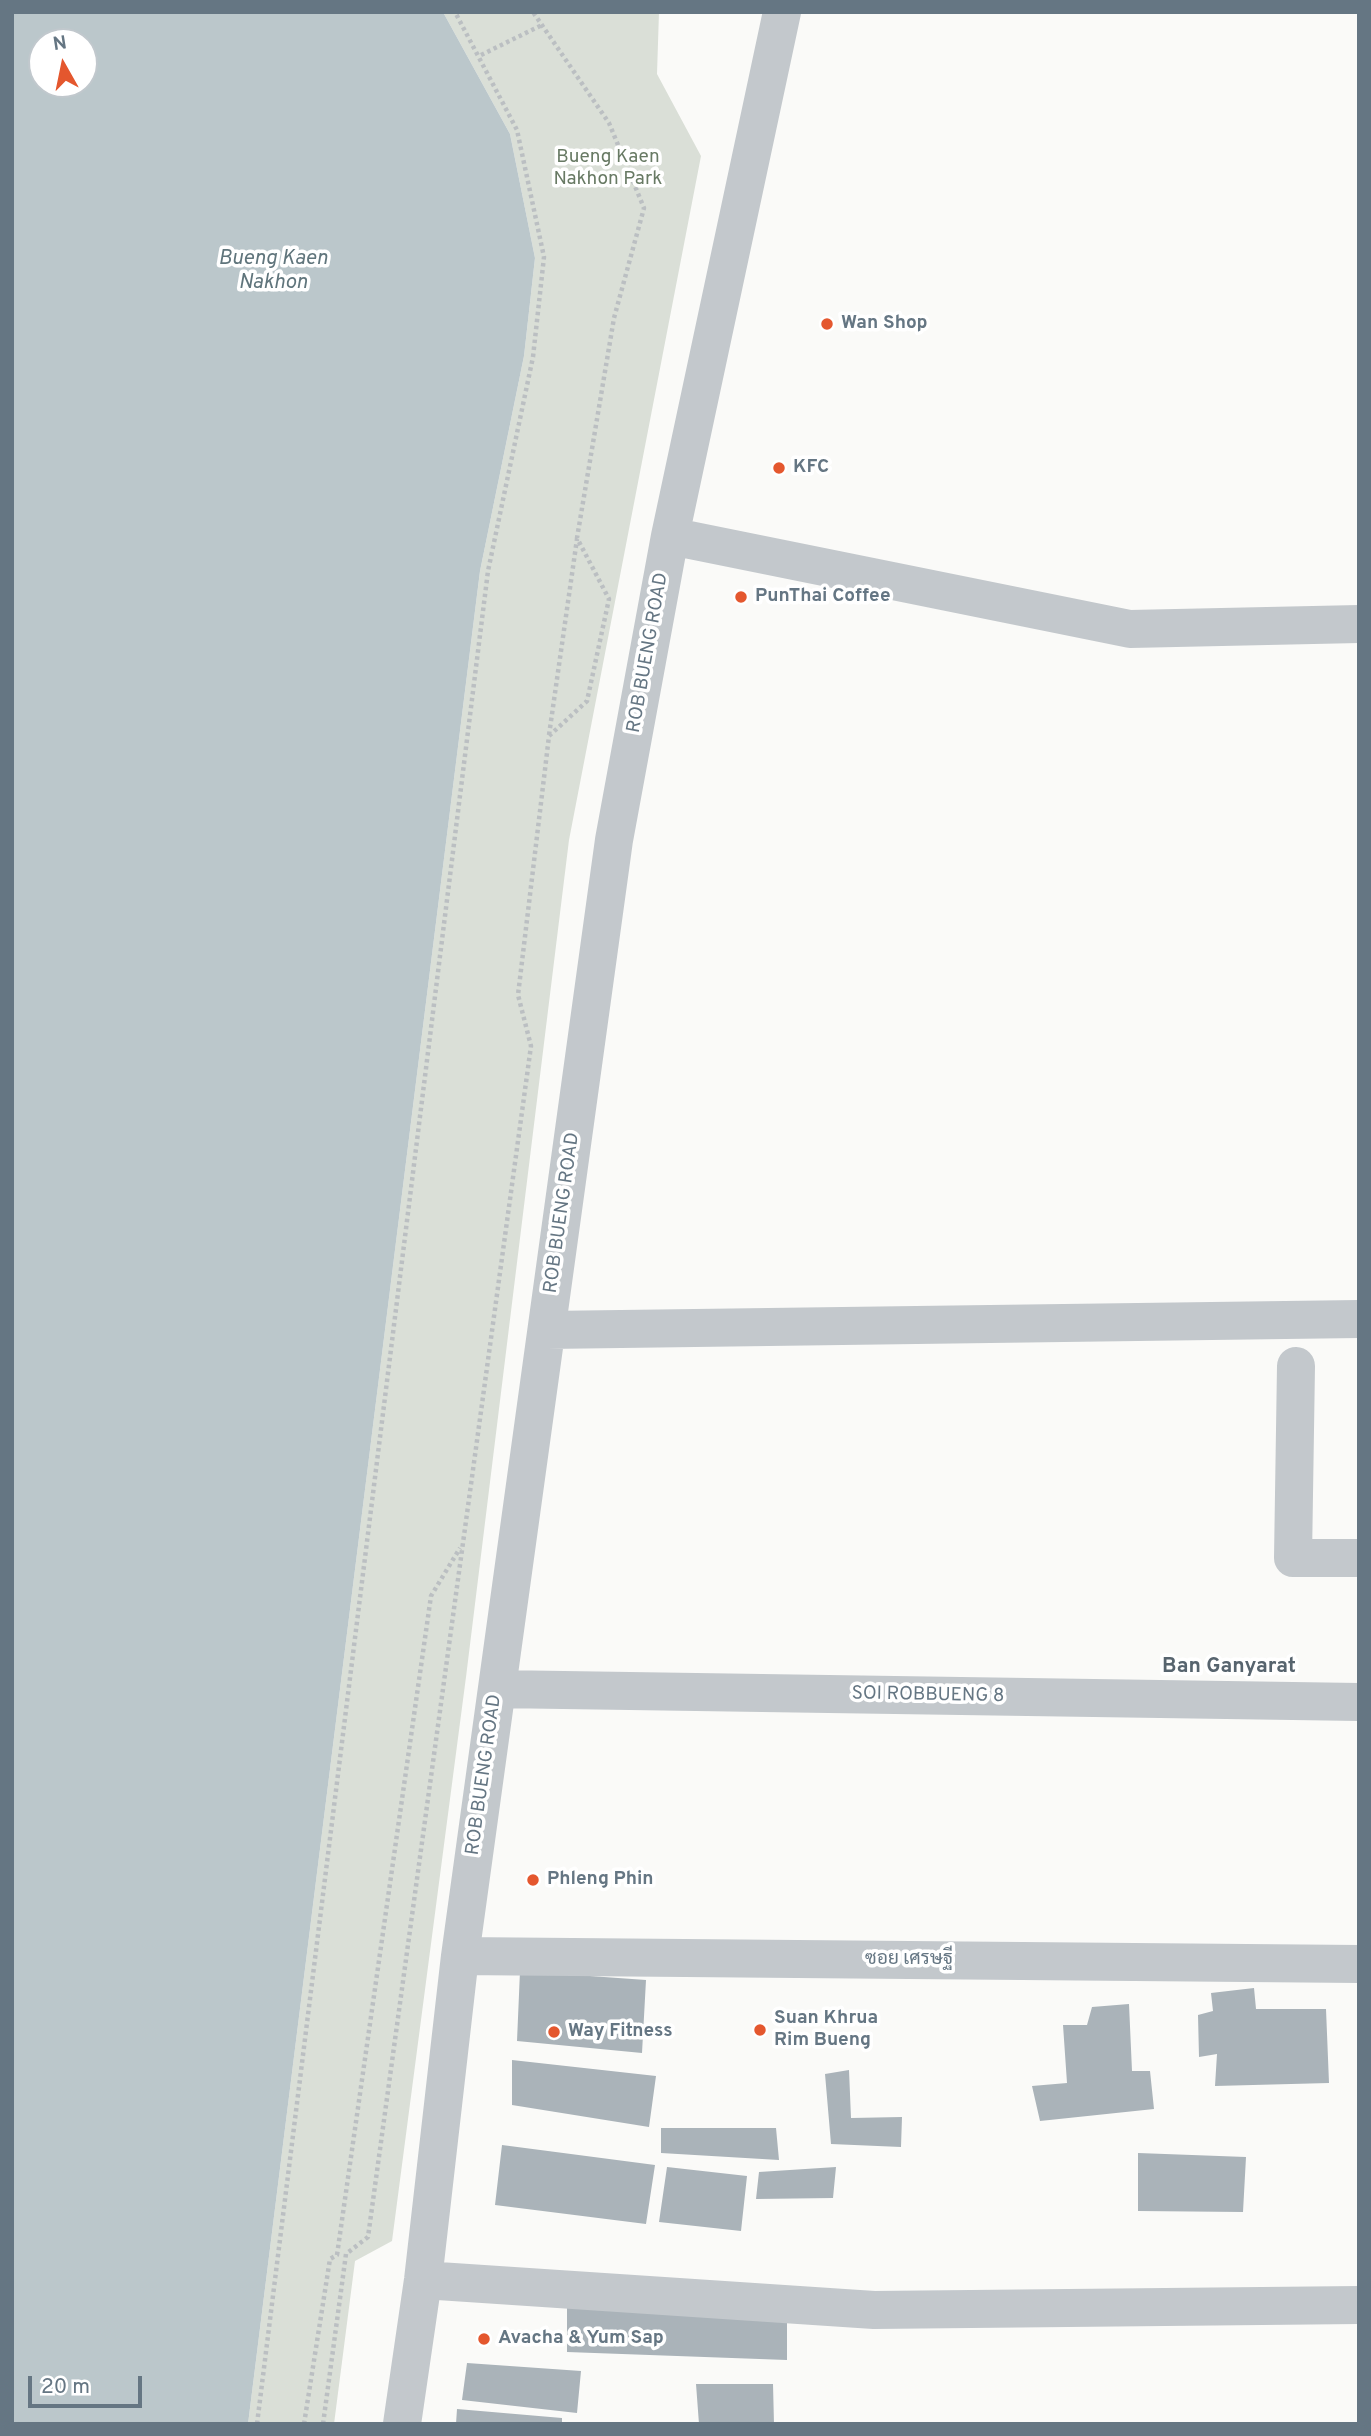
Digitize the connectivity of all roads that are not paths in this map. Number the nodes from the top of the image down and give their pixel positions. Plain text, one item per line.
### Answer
1 (782, 12) edge
2 (670, 536) junction
3 (1359, 624) edge
4 (1359, 1319) edge
5 (547, 1330) junction
6 (1296, 1366) dead end
7 (1359, 1558) edge
8 (497, 1689) junction
9 (1359, 1702) edge
10 (460, 1956) junction
11 (1359, 1964) edge
12 (423, 2280) junction
13 (1359, 2305) edge
14 (402, 2424) edge

1 - 2 street, ROB BUENG ROAD
2 - 3 street
2 - 5 street, ROB BUENG ROAD
4 - 5 street
5 - 8 street, ROB BUENG ROAD
6 - 7 street
8 - 9 street, SOI ROBBUENG 8
8 - 10 street, ROB BUENG ROAD
10 - 11 street, ซอย เศรษฐี
10 - 12 street, ROB BUENG ROAD
12 - 13 street
12 - 14 street, ROB BUENG ROAD

